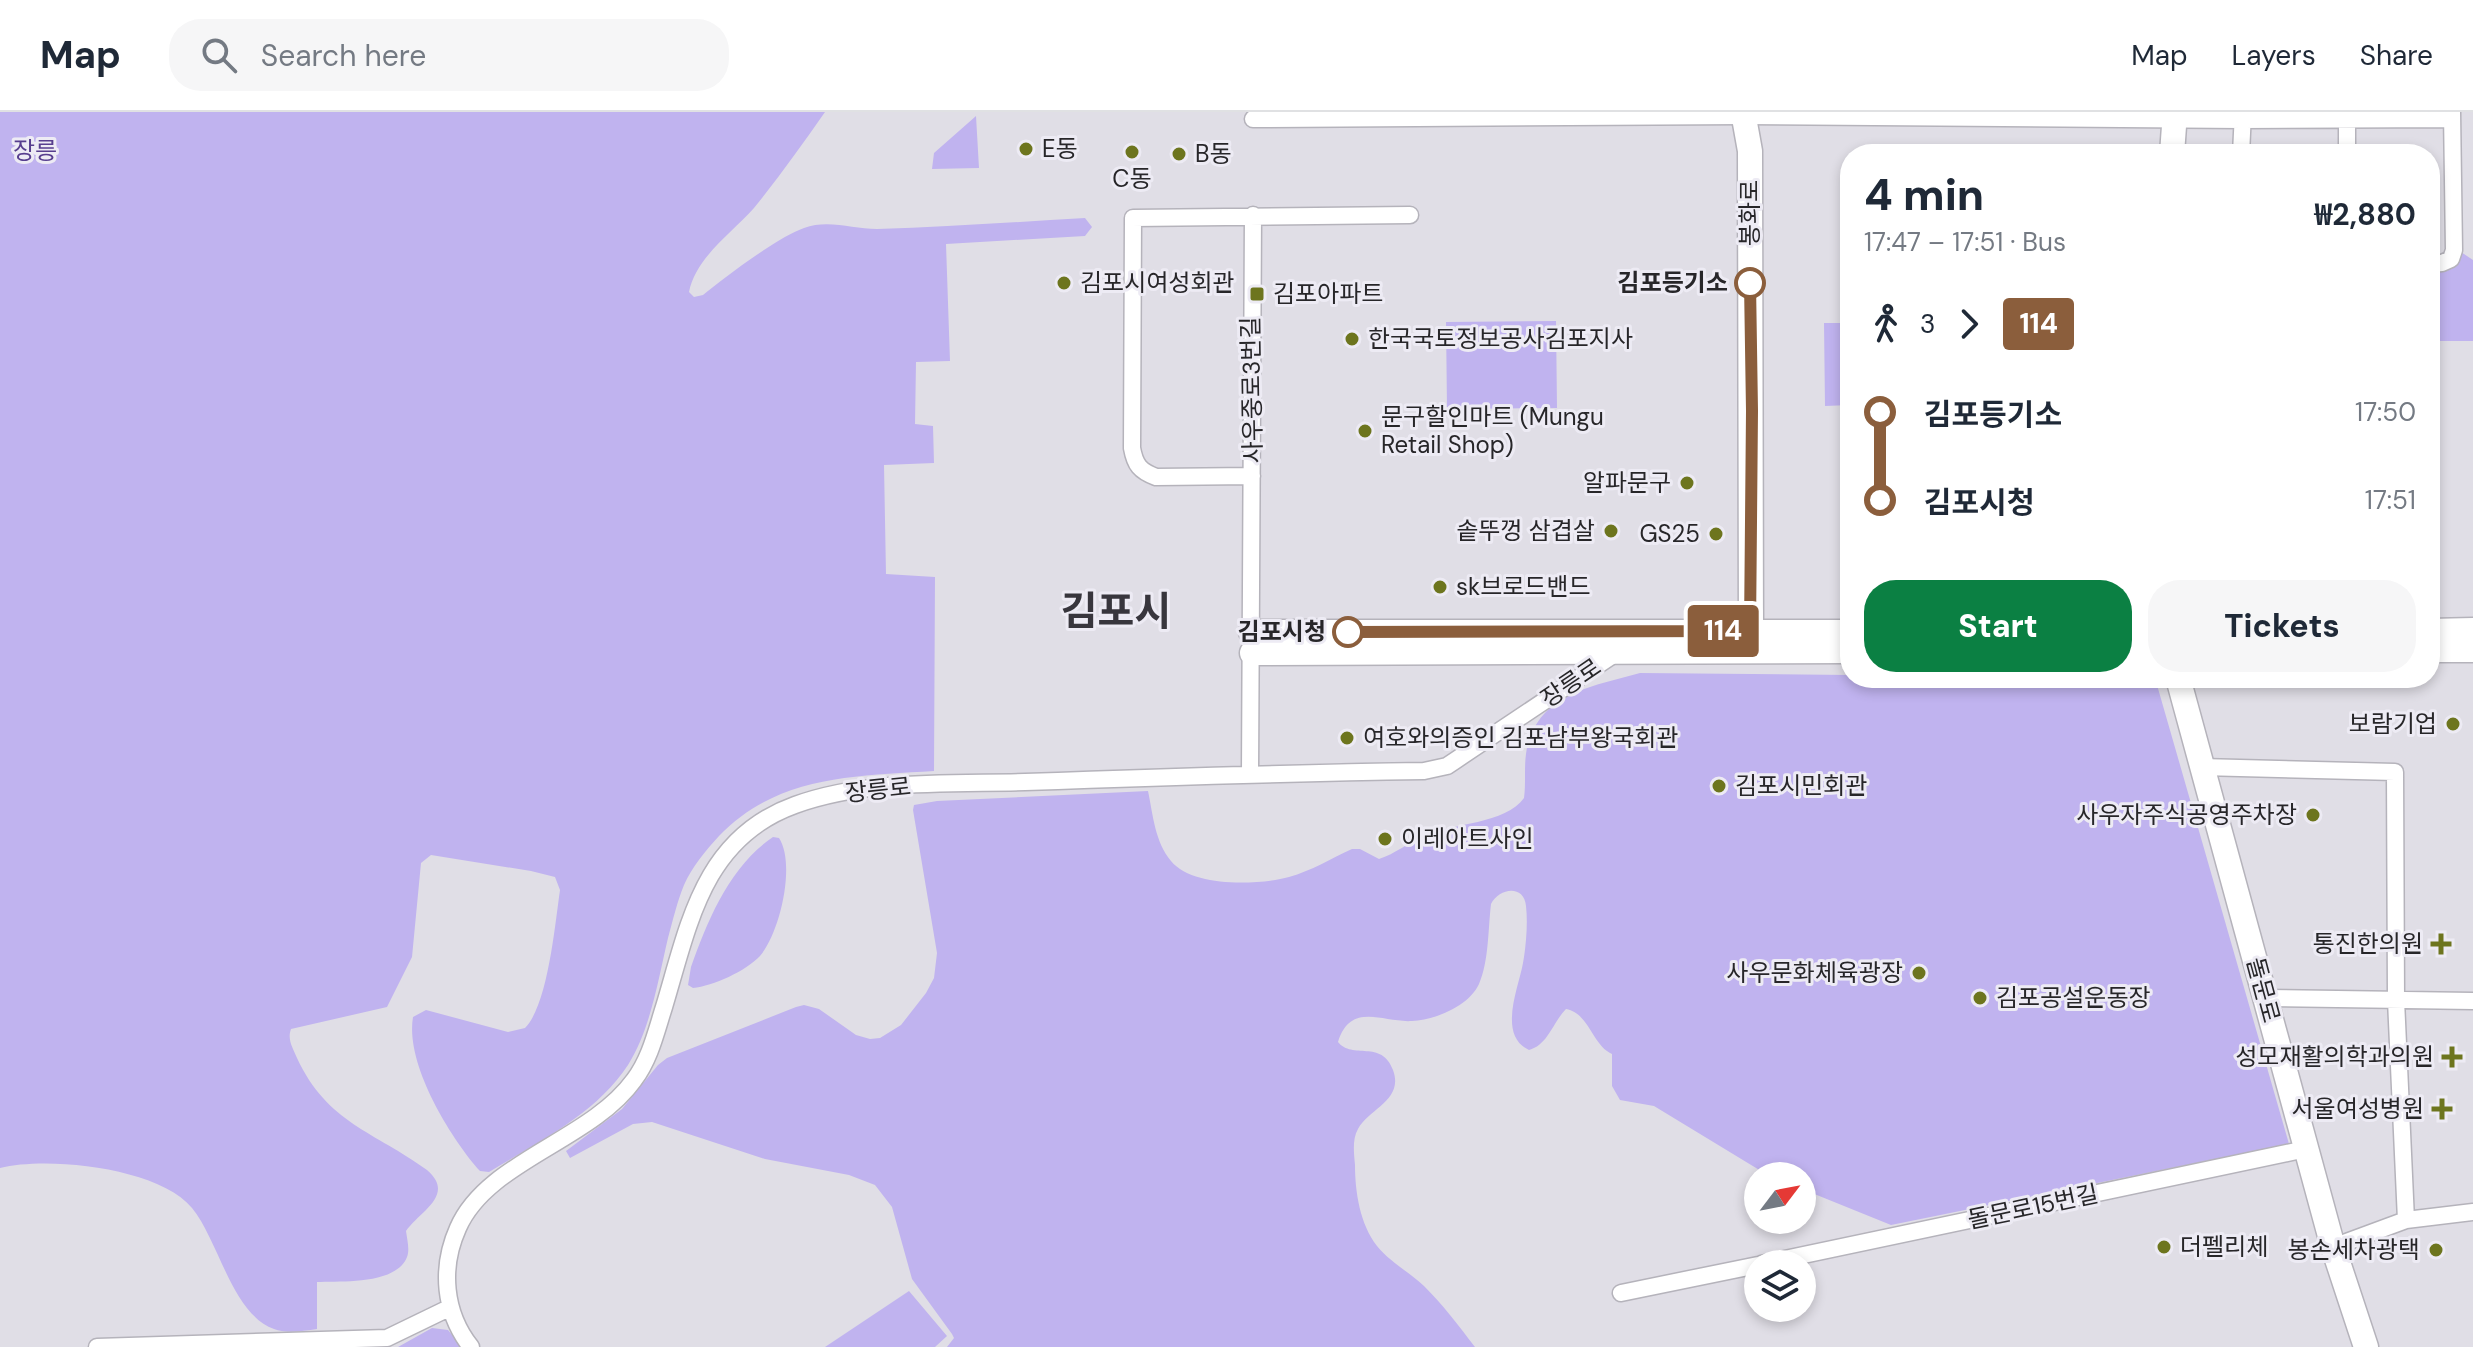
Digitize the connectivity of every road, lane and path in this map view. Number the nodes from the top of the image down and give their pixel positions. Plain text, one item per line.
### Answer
1 (1744, 114) edge
2 (2347, 115) edge
3 (2174, 116) edge
4 (2242, 116) edge
5 (2452, 116) edge
6 (1253, 119) dead end
7 (2173, 144) edge
8 (2241, 144) edge
9 (2347, 144) edge
10 (1253, 215) junction
11 (1410, 215) dead end
12 (2440, 263) edge
13 (1252, 476) junction
14 (2473, 630) edge
15 (2440, 631) edge
16 (1840, 633) edge
17 (1751, 641) junction
18 (1252, 643) junction
19 (1840, 650) edge
20 (2440, 650) edge
21 (2473, 650) edge
22 (1618, 651) junction
23 (2181, 688) edge
24 (2201, 767) junction
25 (1250, 773) junction
26 (2265, 998) junction
27 (2396, 1000) junction
28 (2473, 1001) edge
29 (2306, 1149) junction
30 (2473, 1212) edge
31 (2406, 1220) junction
32 (2333, 1247) junction
33 (1816, 1252) edge
34 (1744, 1267) edge
35 (1621, 1293) dead end
36 (449, 1308) junction
37 (382, 1342) edge
38 (97, 1347) edge
39 (471, 1347) edge
40 (2366, 1347) edge

1 - 3 street
1 - 6 street
1 - 17 street, 봉화로
2 - 4 street
2 - 5 street
2 - 9 street
3 - 4 street
3 - 7 street
4 - 8 street
5 - 12 street
10 - 11 street
10 - 13 street, 사우중로3번길
10 - 13 street, 사우중로3번길
13 - 18 street, 사우중로3번길
14 - 15 street
16 - 17 street
17 - 18 street
17 - 19 street
17 - 22 street
18 - 22 street
18 - 25 street, 사우중로3번길
20 - 21 street
22 - 25 street, 장릉로
23 - 24 street, 돌문로
24 - 26 street, 돌문로
24 - 27 street
25 - 36 street, 장릉로
26 - 27 street
26 - 29 street, 돌문로
27 - 28 street
27 - 31 street
29 - 32 street, 돌문로
29 - 33 street, 돌문로15번길
30 - 31 street
31 - 32 street
32 - 40 street, 돌문로
34 - 35 street, 돌문로15번길
36 - 37 street
36 - 39 street, 장릉로
37 - 38 street

